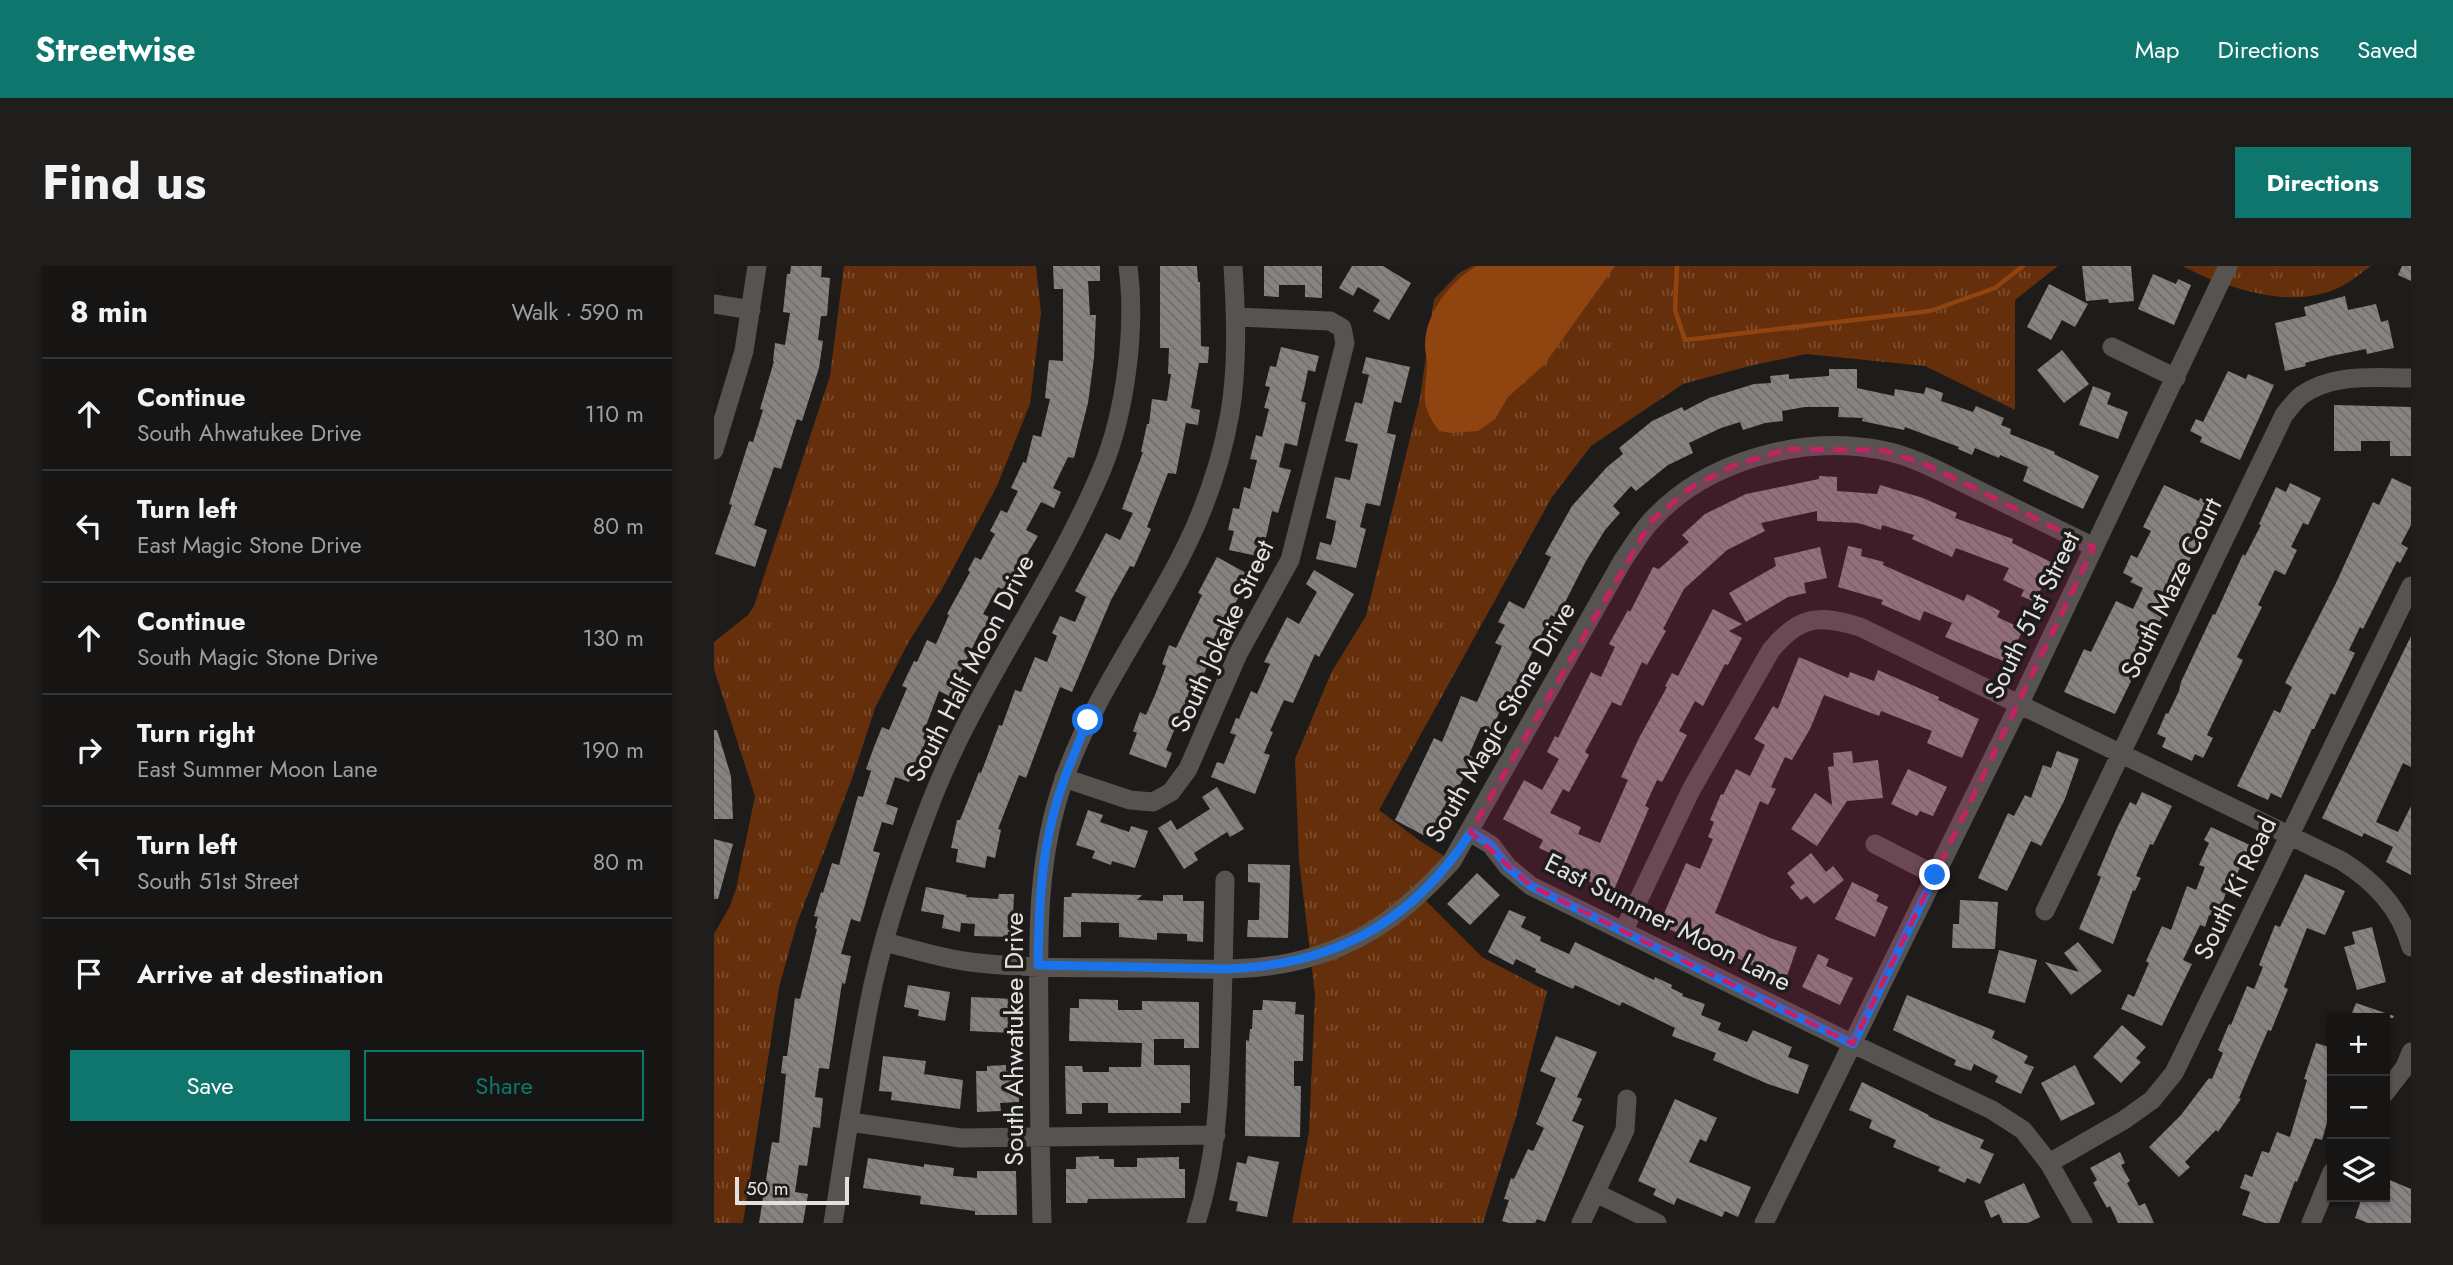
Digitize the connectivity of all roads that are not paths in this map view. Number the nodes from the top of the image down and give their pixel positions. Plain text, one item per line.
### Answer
1 (758, 266) edge
2 (1128, 266) edge
3 (1233, 266) edge
4 (2228, 266) edge
5 (714, 304) edge
6 (751, 310) junction
7 (1236, 317) junction
8 (2112, 347) dead end
9 (2176, 378) junction
10 (2411, 378) edge
11 (714, 450) edge
12 (2094, 547) junction
13 (2411, 586) edge
14 (2019, 705) junction
15 (2121, 753) junction
16 (1064, 778) junction
17 (1471, 832) junction
18 (2289, 836) junction
19 (1875, 844) dead end
20 (1935, 875) junction
21 (1225, 880) dead end
22 (2045, 911) dead end
23 (2408, 924) edge
24 (1624, 930) junction
25 (885, 942) junction
26 (2411, 947) edge
27 (1038, 965) junction
28 (1224, 969) junction
29 (1853, 1044) junction
30 (2409, 1063) edge
31 (2390, 1087) edge
32 (1627, 1100) dead end
33 (850, 1122) junction
34 (1216, 1135) junction
35 (1040, 1137) junction
36 (2049, 1163) junction
37 (2327, 1185) edge
38 (1596, 1193) junction
39 (833, 1223) edge
40 (1042, 1223) edge
41 (1196, 1223) edge
42 (1581, 1223) edge
43 (1657, 1223) edge
44 (1764, 1223) edge
45 (2083, 1223) edge
46 (2312, 1223) edge

1 - 6 street
2 - 25 street, South Half Moon Drive
3 - 7 street, South Ahwatukee Drive
4 - 9 street, South 51st Street
5 - 6 street
6 - 11 street
7 - 16 street, South Ahwatukee Drive
7 - 16 street, South Jokake Street
8 - 9 street
9 - 12 street, South 51st Street
10 - 15 street, South Maze Court
12 - 14 street, South 51st Street
12 - 17 street, South Magic Stone Drive
13 - 18 street, South Ki Road
14 - 15 street
14 - 20 street, South 51st Street
14 - 24 street
15 - 18 street
15 - 22 street, South Maze Court
16 - 27 street, South Ahwatukee Drive
17 - 24 street, East Summer Moon Lane
17 - 28 street, South Magic Stone Drive
18 - 23 street
18 - 36 street, South Ki Road
19 - 20 street
20 - 29 street, South 51st Street
21 - 28 street
23 - 26 street
24 - 29 street, East Summer Moon Lane
25 - 27 street, South Magic Stone Drive
25 - 33 street, South Half Moon Drive
27 - 28 street, South Magic Stone Drive
27 - 35 street, South Ahwatukee Drive
28 - 34 street
29 - 36 street, East Summer Moon Lane
29 - 44 street, South 51st Street
30 - 31 street
32 - 38 street
33 - 35 street
33 - 39 street, South Half Moon Drive
34 - 35 street
34 - 41 street
35 - 40 street, South Ahwatukee Drive
36 - 45 street, East Summer Moon Lane
37 - 46 street
38 - 42 street
38 - 43 street

